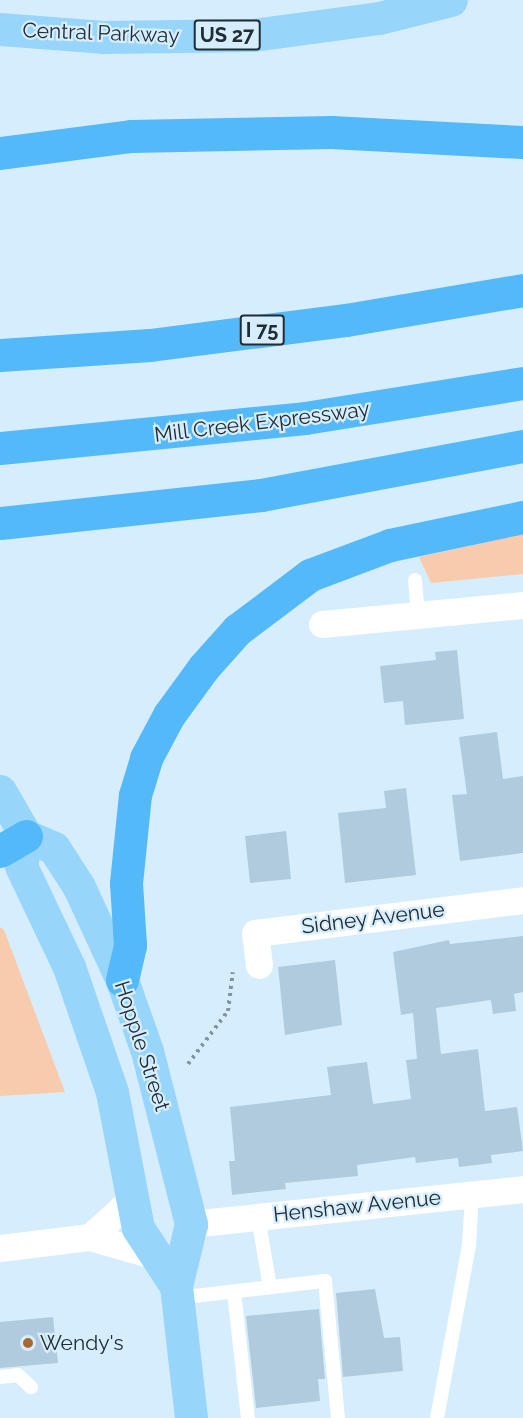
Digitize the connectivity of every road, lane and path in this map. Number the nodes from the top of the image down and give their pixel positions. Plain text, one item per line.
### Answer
1 (451, 0) edge
2 (0, 29) edge
3 (523, 142) edge
4 (0, 153) edge
5 (523, 290) edge
6 (0, 355) edge
7 (523, 383) edge
8 (523, 446) edge
9 (0, 448) edge
10 (523, 517) edge
11 (0, 523) edge
12 (415, 580) dead end
13 (523, 604) edge
14 (418, 615) junction
15 (322, 624) dead end
16 (0, 791) edge
17 (13, 843) edge
18 (523, 900) edge
19 (259, 965) joint
20 (122, 980) junction
21 (188, 1064) dead end
22 (523, 1189) edge
23 (472, 1194) junction
24 (133, 1198) junction
25 (258, 1216) junction
26 (191, 1224) junction
27 (90, 1237) junction
28 (0, 1248) edge
29 (156, 1256) junction
30 (270, 1287) junction
31 (176, 1292) junction
32 (234, 1292) junction
33 (0, 1377) edge
34 (31, 1387) dead end
35 (191, 1418) edge
36 (248, 1418) edge
37 (338, 1418) edge
38 (437, 1418) edge

1 - 2 main road, Central Parkway / US 27
3 - 4 highway
5 - 6 highway, I 75
7 - 9 highway, Mill Creek Expressway
8 - 11 highway
10 - 20 highway
12 - 14 lane
13 - 14 street
14 - 15 street
16 - 17 main road
17 - 20 main road, Hopple Street
17 - 24 main road, Hopple Street
18 - 19 street, Sidney Avenue
19 - 21 path
20 - 26 main road, Hopple Street
22 - 23 street, Henshaw Avenue
23 - 25 street, Henshaw Avenue
23 - 38 lane
24 - 27 street
24 - 29 main road, Hopple Street
25 - 26 street, Henshaw Avenue
25 - 30 lane
26 - 31 main road, Hopple Street
27 - 28 street
27 - 29 street
29 - 31 main road, Hopple Street
30 - 32 lane
30 - 37 lane
31 - 32 lane
31 - 35 main road, Hopple Street
32 - 36 lane
33 - 34 lane

